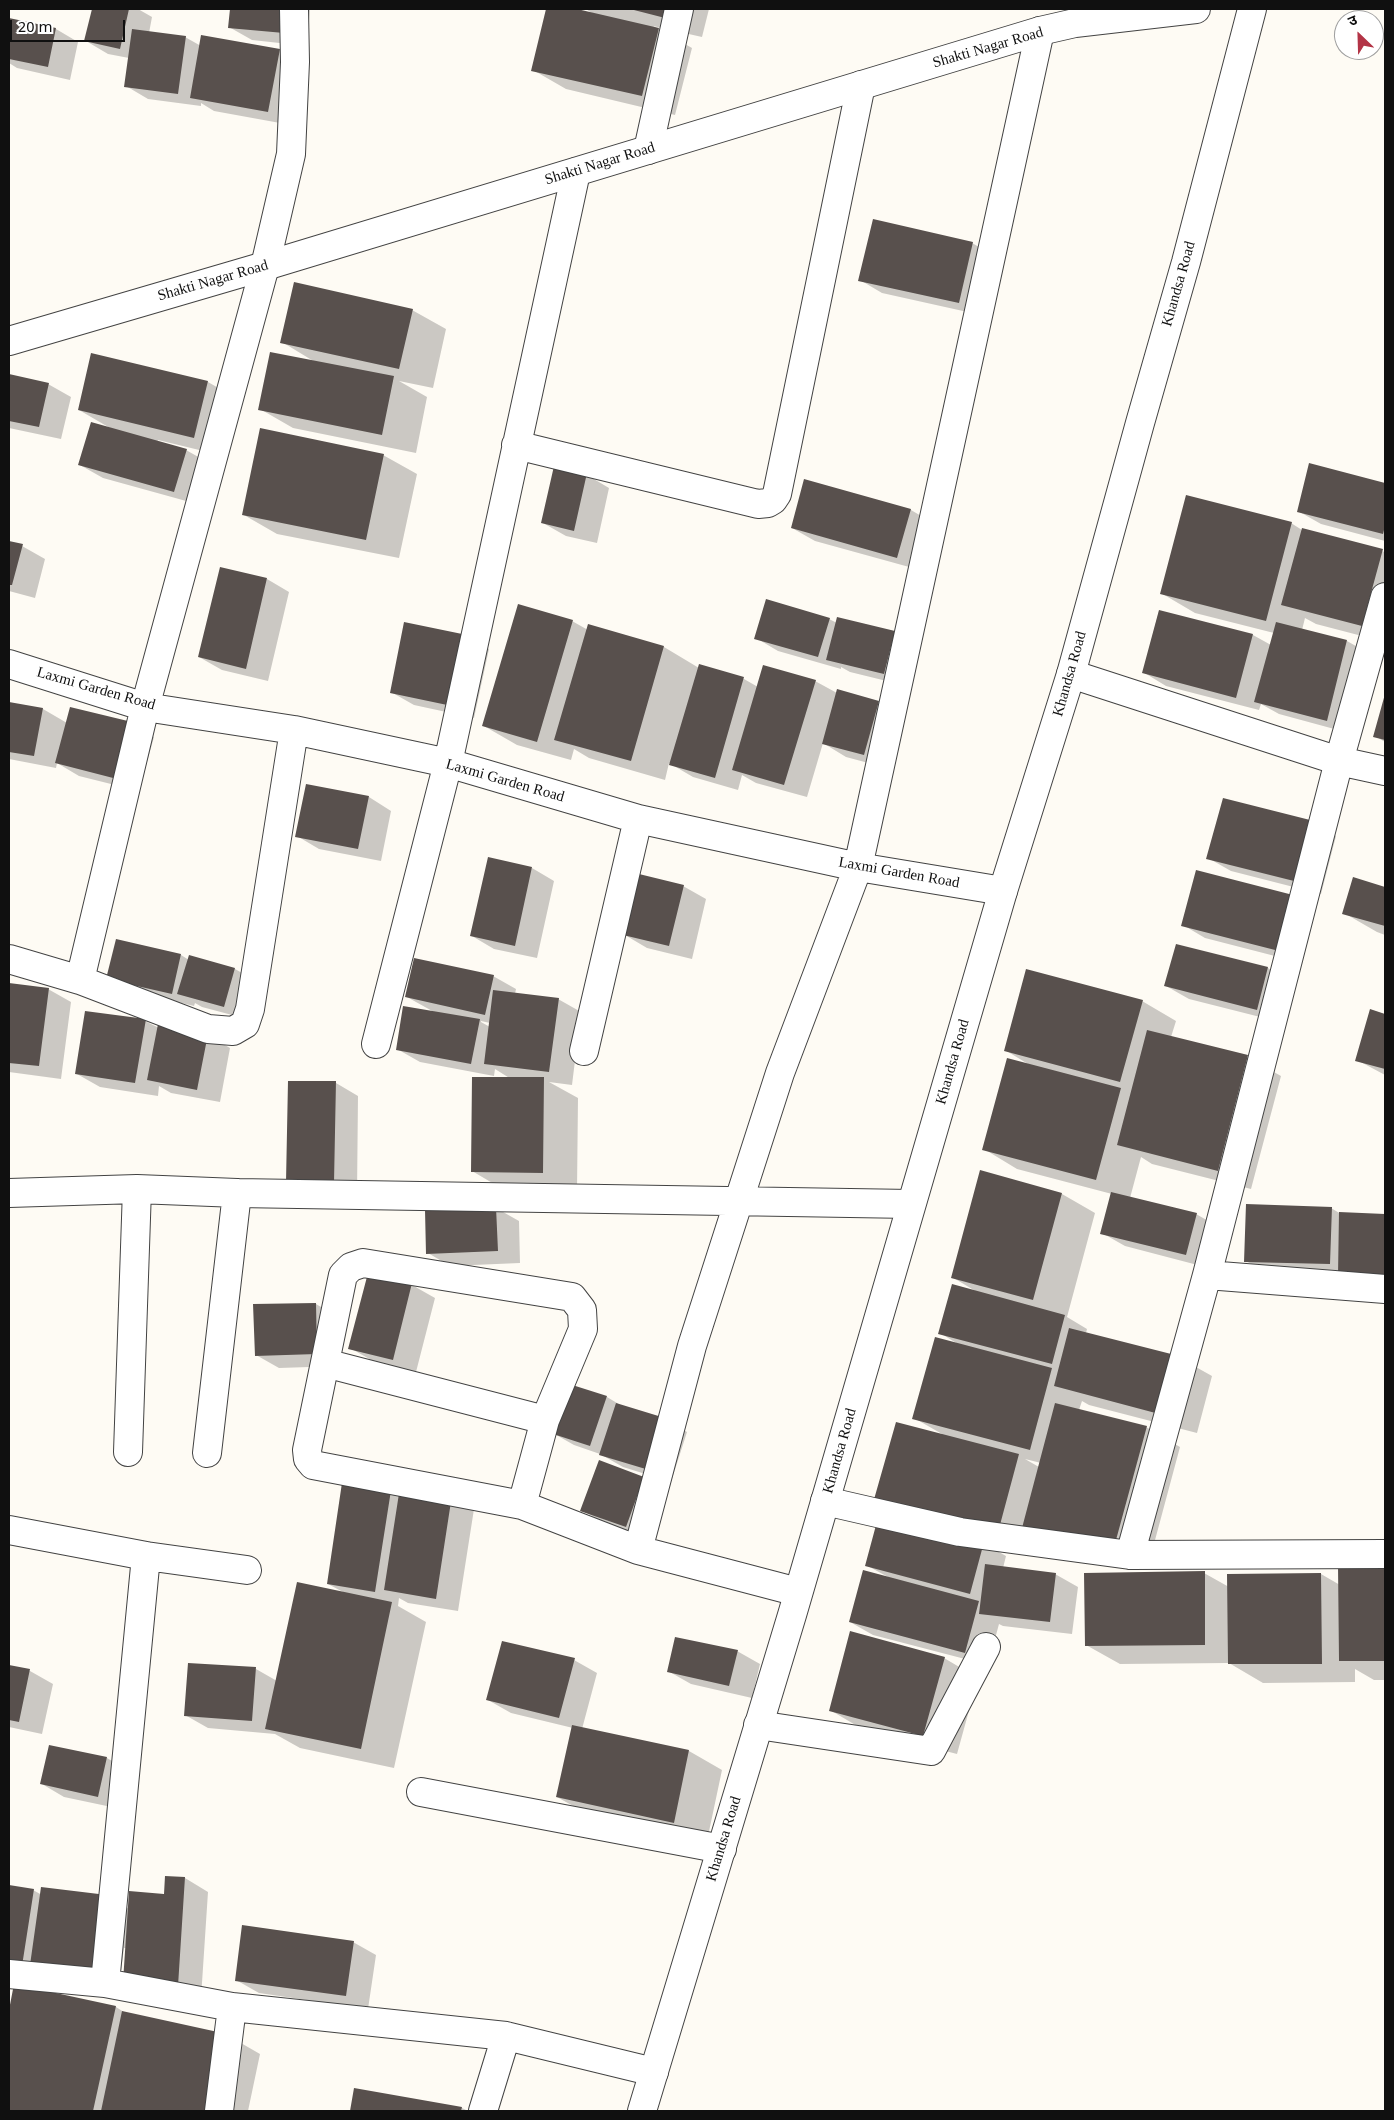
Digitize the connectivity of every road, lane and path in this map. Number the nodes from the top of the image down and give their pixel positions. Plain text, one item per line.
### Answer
1 (294, 9) edge
2 (679, 9) edge
3 (1196, 9) edge
4 (1252, 9) edge
5 (1075, 16) edge
6 (1040, 32) junction
7 (861, 85) junction
8 (648, 150) junction
9 (576, 172) junction
10 (265, 266) junction
11 (9, 341) edge
12 (516, 445) junction
13 (1385, 597) edge
14 (9, 664) edge
15 (1071, 674) junction
16 (145, 706) junction
17 (294, 730) junction
18 (1338, 761) junction
19 (448, 763) junction
20 (1385, 771) edge
21 (638, 819) junction
22 (858, 867) junction
23 (1003, 891) junction
24 (9, 958) edge
25 (80, 980) junction
26 (376, 1044) dead end
27 (584, 1051) dead end
28 (138, 1189) junction
29 (237, 1192) junction
30 (9, 1193) edge
31 (739, 1201) junction
32 (912, 1204) junction
33 (1207, 1275) junction
34 (1385, 1289) edge
35 (325, 1363) junction
36 (545, 1420) junction
37 (128, 1452) dead end
38 (207, 1453) dead end
39 (825, 1501) junction
40 (522, 1505) junction
41 (9, 1530) edge
42 (638, 1550) junction
43 (1385, 1554) edge
44 (1130, 1555) junction
45 (146, 1556) junction
46 (247, 1570) dead end
47 (798, 1592) junction
48 (986, 1647) dead end
49 (758, 1725) junction
50 (421, 1792) dead end
51 (722, 1849) junction
52 (9, 1974) edge
53 (105, 1983) junction
54 (232, 2007) junction
55 (506, 2036) junction
56 (654, 2072) junction
57 (219, 2111) edge
58 (483, 2111) edge
59 (642, 2111) edge

1 - 10 street
2 - 8 street
3 - 5 street, Shakti Nagar Road
4 - 15 street, Khandsa Road
5 - 6 street, Shakti Nagar Road
6 - 7 street, Shakti Nagar Road
6 - 22 street
7 - 8 street, Shakti Nagar Road
7 - 12 street
8 - 9 street, Shakti Nagar Road
9 - 10 street, Shakti Nagar Road
9 - 12 street
10 - 11 street, Shakti Nagar Road
10 - 16 street
12 - 19 street
13 - 18 street
14 - 16 street, Laxmi Garden Road
15 - 18 street
15 - 23 street, Khandsa Road
16 - 17 street, Laxmi Garden Road
16 - 25 street
17 - 19 street, Laxmi Garden Road
17 - 25 street
18 - 20 street
18 - 33 street
19 - 21 street, Laxmi Garden Road
19 - 26 street
21 - 22 street, Laxmi Garden Road
21 - 27 street
22 - 23 street, Laxmi Garden Road
22 - 31 street
23 - 32 street, Khandsa Road
24 - 25 street
28 - 29 street
28 - 30 street
28 - 37 street
29 - 31 street
29 - 38 street
31 - 32 street
31 - 42 street
32 - 39 street, Khandsa Road
33 - 34 street
33 - 44 street
35 - 36 street
35 - 36 street
35 - 40 street
36 - 40 street
39 - 44 street
39 - 47 street, Khandsa Road
40 - 42 street
41 - 45 street
42 - 47 street
43 - 44 street
45 - 46 street
45 - 53 street
47 - 49 street, Khandsa Road
48 - 49 street
49 - 51 street, Khandsa Road
50 - 51 street
51 - 56 street, Khandsa Road
52 - 53 street
53 - 54 street
54 - 55 street
54 - 57 street
55 - 56 street
55 - 58 street
56 - 59 street, Khandsa Road

